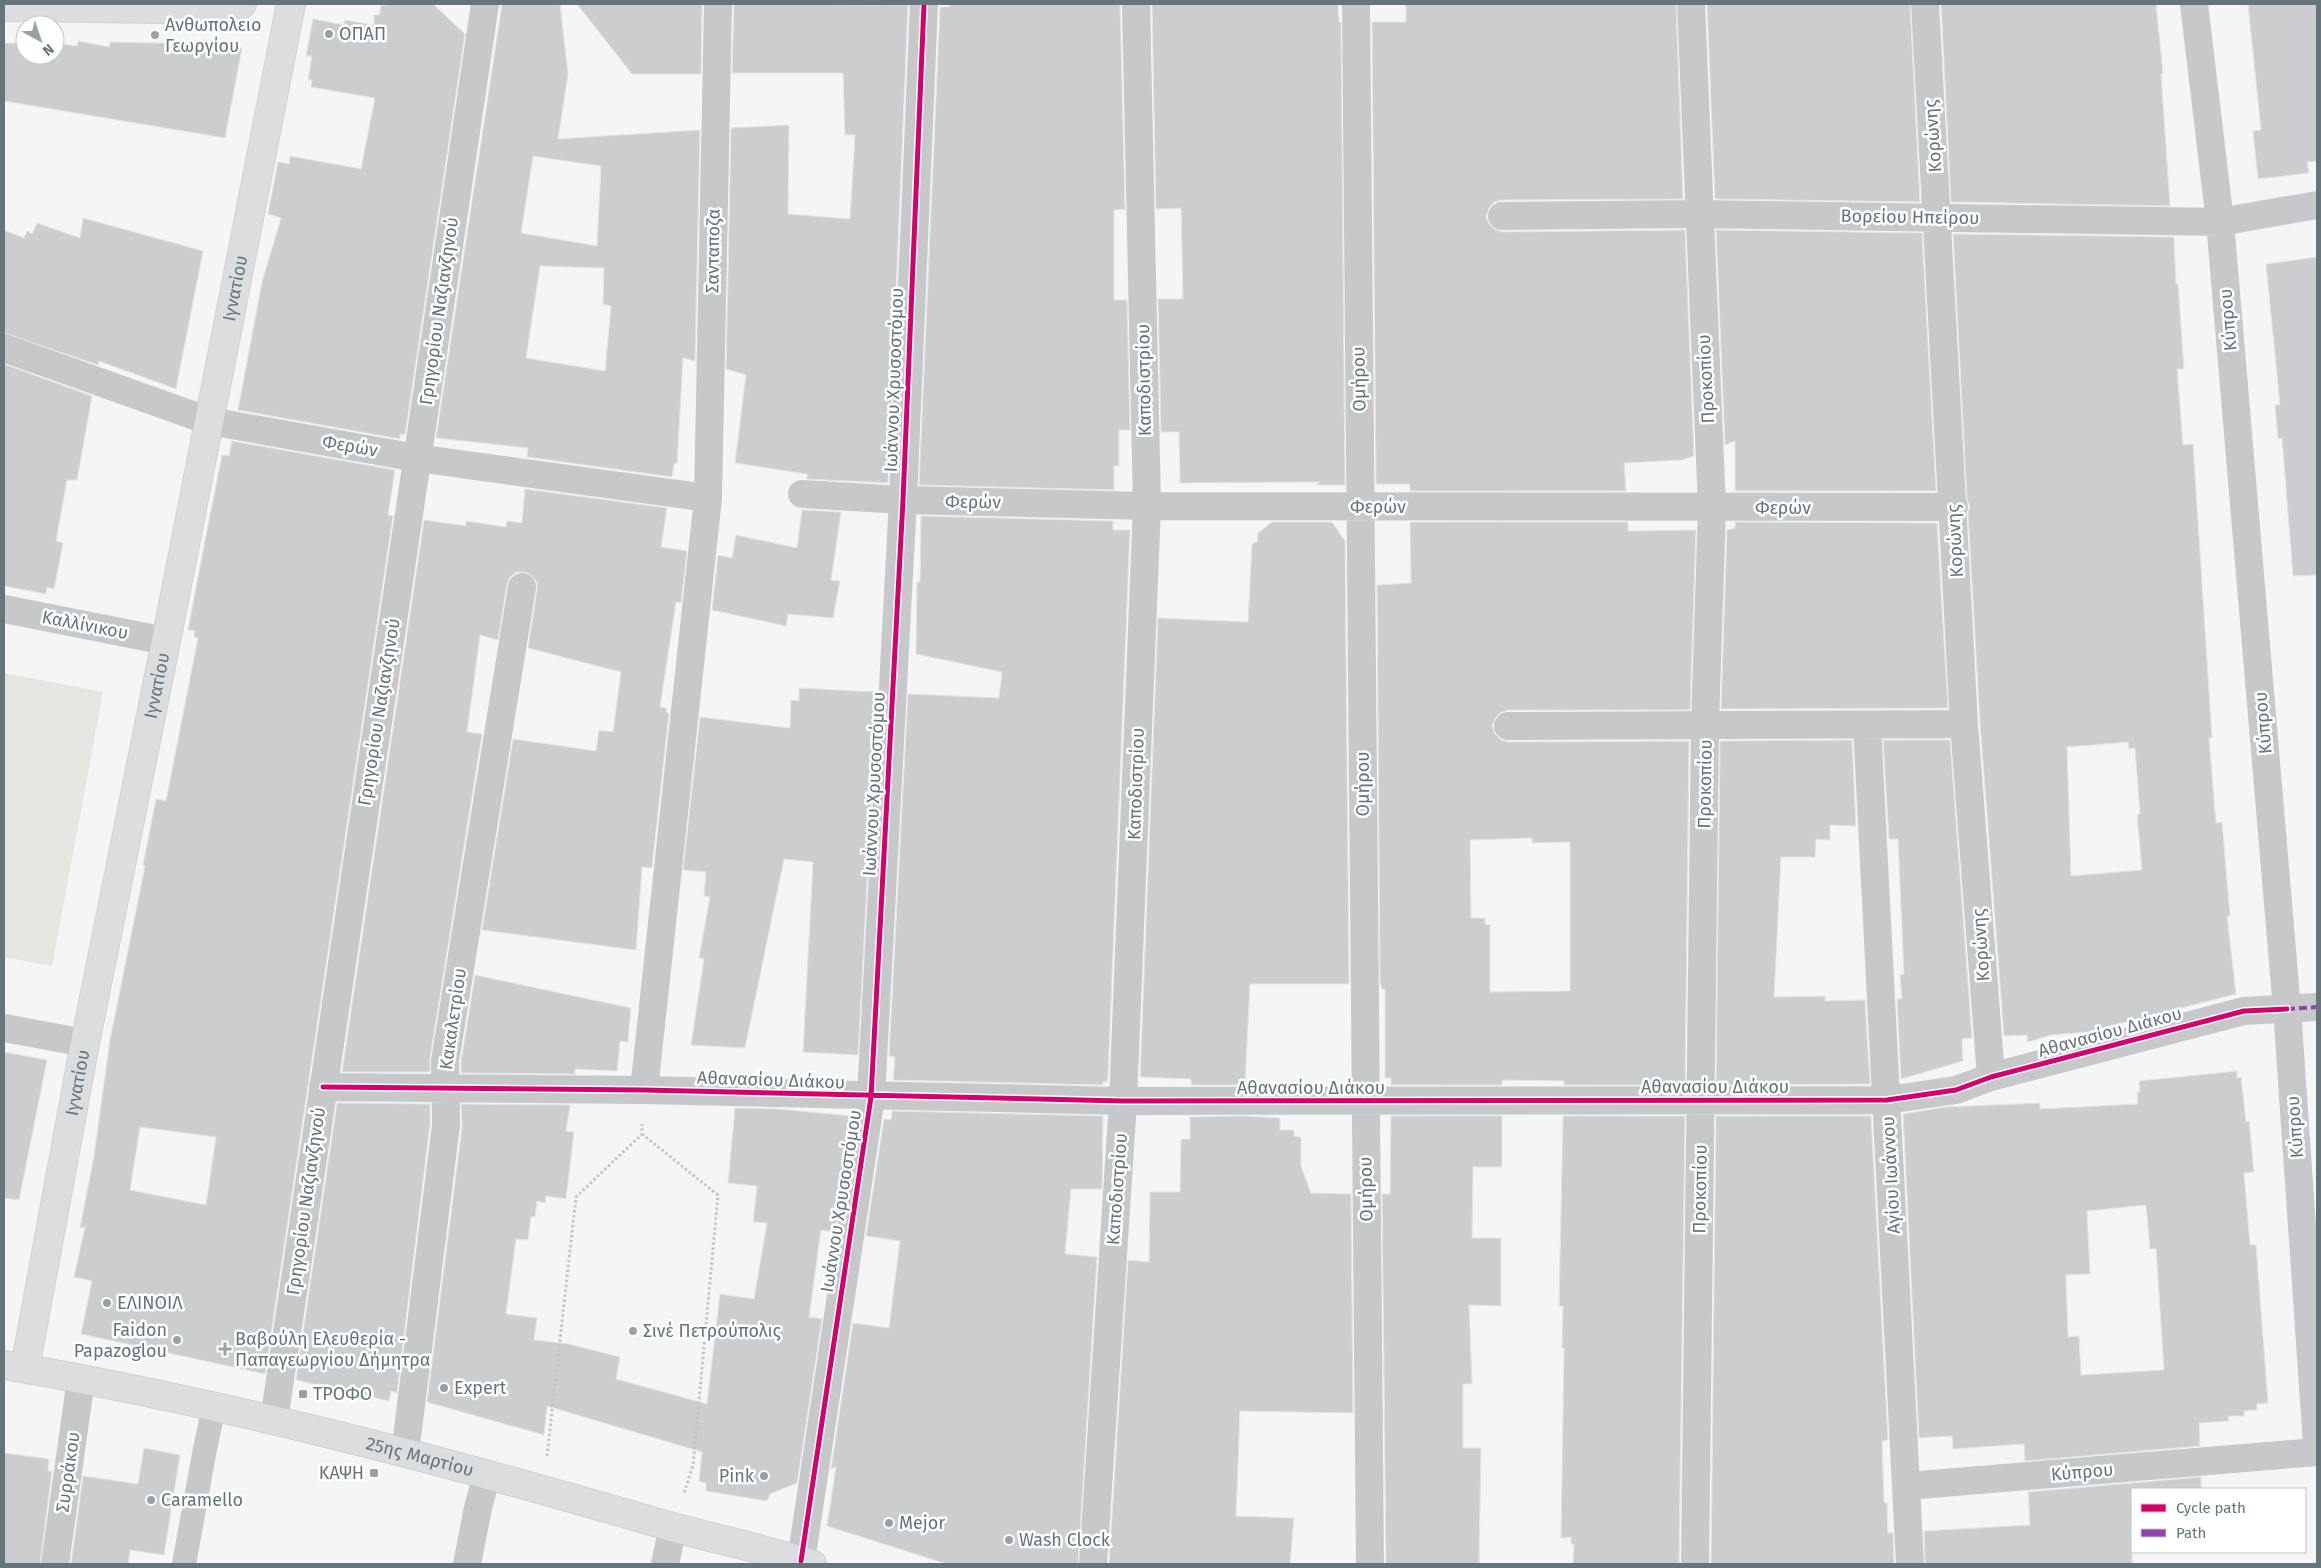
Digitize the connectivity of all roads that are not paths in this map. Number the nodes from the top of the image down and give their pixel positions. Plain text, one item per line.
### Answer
1 (242, 4) edge
2 (291, 4) edge
3 (484, 4) edge
4 (718, 4) edge
5 (924, 4) edge
6 (1136, 4) edge
7 (1356, 4) edge
8 (1691, 4) edge
9 (1925, 4) edge
10 (2194, 4) edge
11 (16, 6) edge
12 (2317, 205) edge
13 (1698, 214) junction
14 (1502, 216) dead end
15 (1938, 217) junction
16 (2220, 222) junction
17 (4, 348) edge
18 (209, 421) junction
19 (417, 458) junction
20 (802, 494) dead end
21 (708, 498) junction
22 (903, 500) junction
23 (1147, 506) junction
24 (1360, 507) junction
25 (1954, 507) junction
26 (1712, 508) junction
27 (522, 587) dead end
28 (4, 609) edge
29 (166, 641) junction
30 (1705, 724) junction
31 (1964, 724) junction
32 (1508, 726) dead end
33 (1867, 726) junction
34 (2317, 1007) edge
35 (2287, 1009) junction
36 (4, 1028) edge
37 (85, 1043) junction
38 (1991, 1077) junction
39 (322, 1087) junction
40 (445, 1088) junction
41 (644, 1090) junction
42 (871, 1097) junction
43 (1701, 1100) junction
44 (1887, 1100) junction
45 (1123, 1101) junction
46 (1365, 1102) junction
47 (14, 1366) edge
48 (81, 1379) junction
49 (214, 1407) junction
50 (274, 1420) junction
51 (2317, 1444) edge
52 (2317, 1452) edge
53 (405, 1453) junction
54 (487, 1474) junction
55 (1907, 1486) junction
56 (672, 1527) junction
57 (807, 1562) edge
58 (55, 1564) edge
59 (184, 1564) edge
60 (467, 1564) edge
61 (665, 1564) edge
62 (1093, 1564) edge
63 (1370, 1564) edge
64 (1694, 1564) edge
65 (1910, 1564) edge

1 - 11 street
2 - 18 street, Ιγνατίου
3 - 19 street, Γρηγορίου Ναζιανζηνού
4 - 21 street, Σανταποζα
5 - 22 street, Ιωάννου Χρυσοστόμου
6 - 23 street, Καποδιστρίου
7 - 24 street, Ομήρου
8 - 13 street, Προκοπίου
9 - 15 street, Κορώνης
10 - 16 street, Κύπρου
12 - 16 street, Βορείου Ηπείρου
13 - 14 street, Βορείου Ηπείρου
13 - 15 street, Βορείου Ηπείρου
13 - 26 street, Προκοπίου
15 - 16 street, Βορείου Ηπείρου
15 - 25 street, Κορώνης
16 - 35 street, Κύπρου
17 - 18 street, Φερών
18 - 19 street, Φερών
18 - 29 street, Ιγνατίου
19 - 21 street, Φερών
19 - 39 street, Γρηγορίου Ναζιανζηνού
20 - 22 street, Φερών
21 - 41 street, Σανταποζα
22 - 23 street, Φερών
22 - 42 street, Ιωάννου Χρυσοστόμου
23 - 24 street, Φερών
23 - 45 street, Καποδιστρίου
24 - 26 street, Φερών
24 - 46 street, Ομήρου
25 - 26 street, Φερών
25 - 31 street, Κορώνης
26 - 30 street, Προκοπίου
27 - 40 street, Κακαλετρίου
28 - 29 street, Καλλίνικου
29 - 37 street, Ιγνατίου
30 - 32 street
30 - 33 street
30 - 43 street, Προκοπίου
31 - 33 street
31 - 38 street, Κορώνης
33 - 44 street, Αγίου Ιωάννου
34 - 35 street, Αθανασίου Διάκου
35 - 38 street, Αθανασίου Διάκου
35 - 51 street, Κύπρου
36 - 37 street
37 - 47 street, Ιγνατίου
38 - 44 street, Αθανασίου Διάκου
39 - 40 street, Αθανασίου Διάκου
39 - 50 street, Γρηγορίου Ναζιανζηνού
40 - 41 street, Αθανασίου Διάκου
40 - 53 street, Κακαλετρίου
41 - 42 street, Αθανασίου Διάκου
42 - 45 street, Αθανασίου Διάκου
42 - 57 street, Ιωάννου Χρυσοστόμου
43 - 44 street, Αθανασίου Διάκου
43 - 46 street, Αθανασίου Διάκου
43 - 64 street, Προκοπίου
44 - 55 street, Αγίου Ιωάννου
45 - 46 street, Αθανασίου Διάκου
45 - 62 street, Καποδιστρίου
46 - 63 street, Ομήρου
47 - 48 street, 25ης Μαρτίου
48 - 49 street, 25ης Μαρτίου
48 - 58 street, Συρράκου
49 - 50 street, 25ης Μαρτίου
49 - 59 lane
50 - 53 street, 25ης Μαρτίου
52 - 55 street, Κύπρου
53 - 54 street, 25ης Μαρτίου
54 - 56 street, 25ης Μαρτίου
54 - 60 street
55 - 65 street, Αγίου Ιωάννου
56 - 57 street, 25ης Μαρτίου
56 - 61 street

